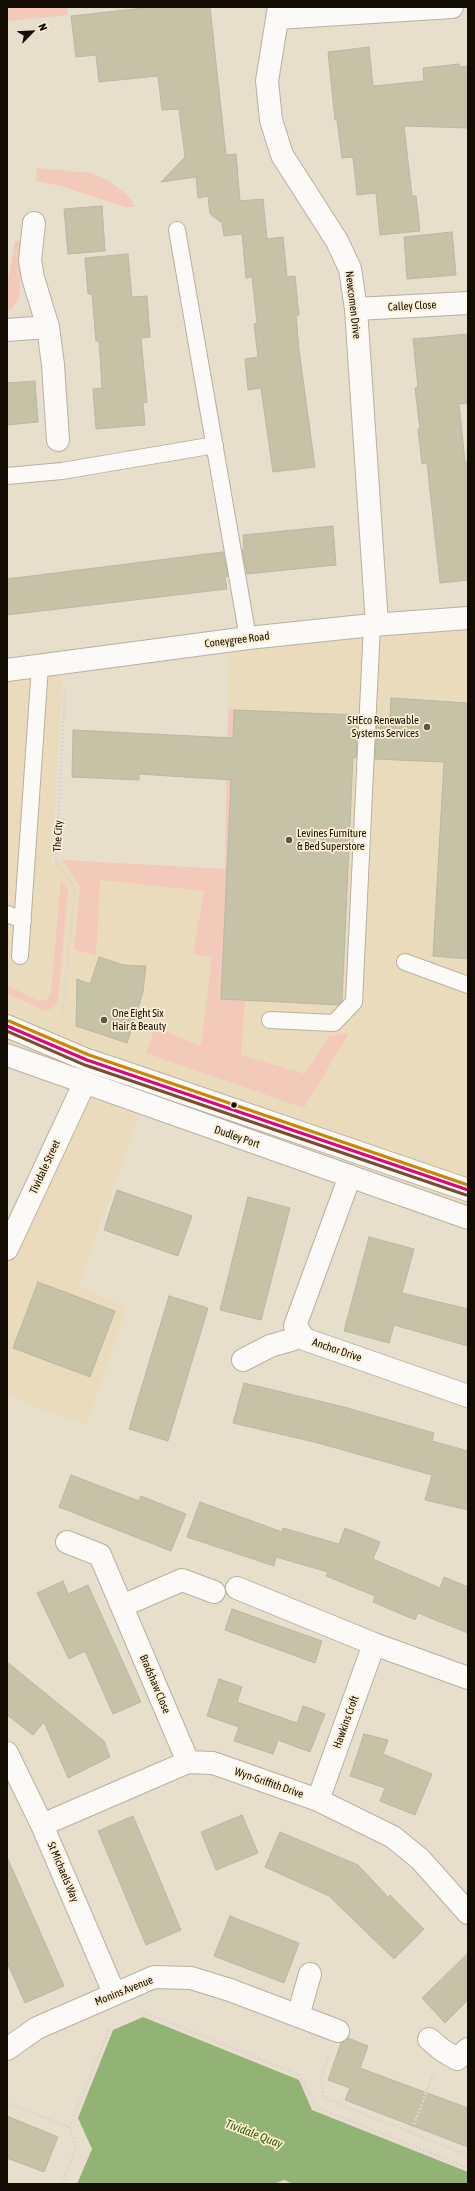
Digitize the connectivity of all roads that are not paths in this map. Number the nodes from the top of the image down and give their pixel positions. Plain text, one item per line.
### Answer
1 (452, 7) edge
2 (278, 13) edge
3 (34, 223) dead end
4 (177, 230) dead end
5 (468, 303) edge
6 (356, 309) junction
7 (48, 327) junction
8 (7, 330) edge
9 (58, 440) dead end
10 (215, 445) junction
11 (7, 476) edge
12 (468, 618) edge
13 (374, 624) junction
14 (248, 638) junction
15 (40, 666) junction
16 (7, 670) edge
17 (7, 914) edge
18 (23, 920) junction
19 (20, 956) dead end
20 (405, 962) dead end
21 (468, 985) edge
22 (270, 1020) dead end
23 (7, 1026) edge
24 (57, 1036) junction
25 (7, 1055) edge
26 (106, 1066) junction
27 (84, 1084) junction
28 (270, 1122) junction
29 (383, 1162) junction
30 (350, 1176) junction
31 (468, 1190) edge
32 (468, 1218) edge
33 (7, 1249) edge
34 (300, 1332) junction
35 (243, 1360) dead end
36 (468, 1396) edge
37 (67, 1542) dead end
38 (237, 1588) dead end
39 (214, 1592) dead end
40 (122, 1606) junction
41 (374, 1644) junction
42 (468, 1678) edge
43 (7, 1753) edge
44 (188, 1762) junction
45 (318, 1800) junction
46 (42, 1825) junction
47 (468, 1913) edge
48 (310, 1974) dead end
49 (114, 1993) junction
50 (298, 2016) junction
51 (338, 2031) road end
52 (436, 2045) road end
53 (7, 2049) edge
54 (468, 2049) edge

1 - 2 main road
2 - 6 main road, Newcomen Drive
3 - 7 main road
4 - 10 lane
5 - 6 main road, Calley Close
6 - 13 main road, Newcomen Drive
7 - 8 main road
7 - 9 main road
10 - 11 lane
10 - 14 lane
12 - 13 main road, Coneygree Road
13 - 14 main road, Coneygree Road
13 - 22 lane
14 - 15 main road, Coneygree Road
15 - 16 main road, Coneygree Road
15 - 18 lane
17 - 18 lane
18 - 19 lane
20 - 21 lane
23 - 24 main road
24 - 26 main road
24 - 27 main road
25 - 27 main road, Dudley Port
26 - 27 main road
26 - 28 main road
27 - 30 main road, Dudley Port
27 - 33 main road, Tividale Street
28 - 29 main road
28 - 30 main road
29 - 30 main road
29 - 31 main road
30 - 32 main road, Dudley Port
30 - 34 main road, Anchor Drive
34 - 35 main road
34 - 36 main road, Anchor Drive
37 - 40 main road, Bradshaw Close
38 - 41 main road
39 - 40 main road
40 - 44 main road, Bradshaw Close
41 - 42 main road
41 - 45 main road, Hawkins Croft
43 - 46 main road, St Michaels Way
44 - 45 main road, Wyn-Griffith Drive
44 - 46 main road, Wyn-Griffith Drive
45 - 47 main road, Wyn-Griffith Drive
46 - 49 main road, St Michaels Way
48 - 50 main road
49 - 50 main road, Monins Avenue
49 - 53 main road, Monins Avenue
50 - 51 main road, Monins Avenue
52 - 54 main road

